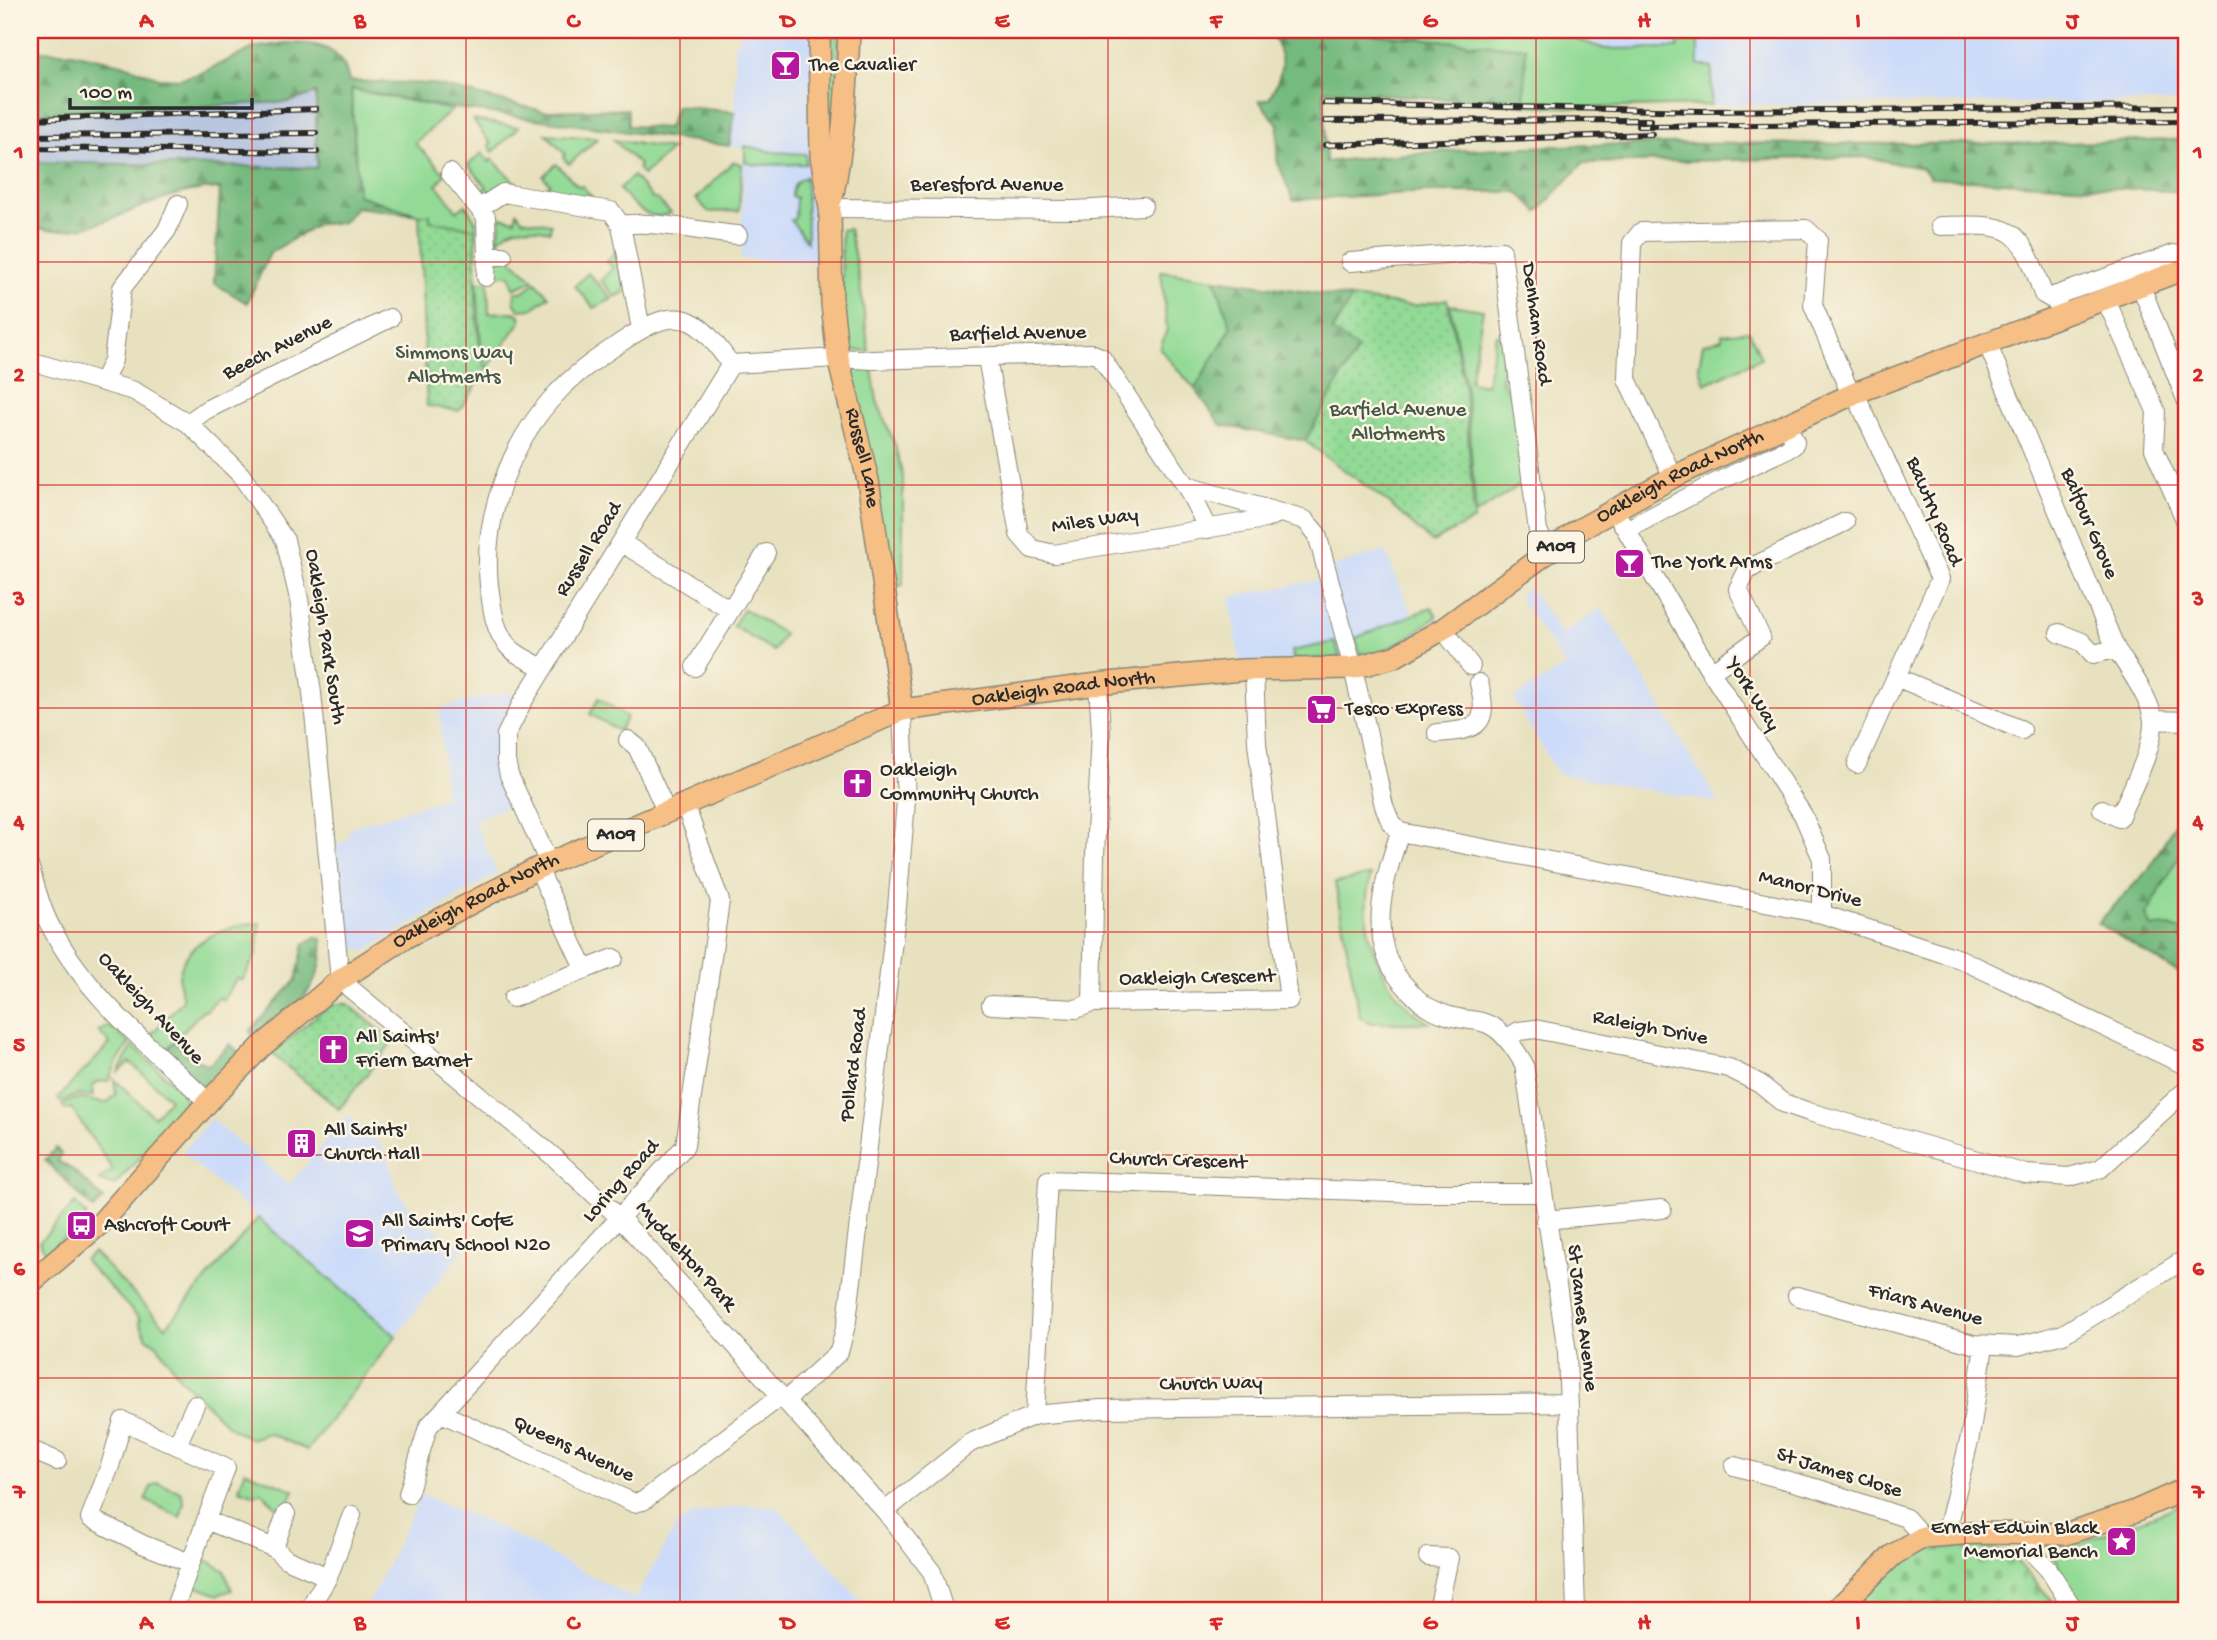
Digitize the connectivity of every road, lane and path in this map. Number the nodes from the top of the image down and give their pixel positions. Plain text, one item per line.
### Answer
1 (819, 30) edge
2 (849, 30) edge
3 (450, 173) dead end
4 (178, 204) dead end
5 (1143, 205) dead end
6 (481, 207) junction
7 (830, 208) junction
8 (621, 225) junction
9 (1940, 226) dead end
10 (738, 235) dead end
11 (1350, 262) dead end
12 (2184, 269) edge
13 (486, 277) dead end
14 (2140, 284) junction
15 (2105, 298) junction
16 (2056, 305) junction
17 (390, 318) dead end
18 (641, 329) junction
19 (1987, 343) junction
20 (838, 358) junction
21 (988, 358) junction
22 (30, 361) edge
23 (731, 364) junction
24 (104, 380) junction
25 (1853, 394) junction
26 (2187, 402) edge
27 (188, 423) junction
28 (1787, 425) junction
29 (1703, 464) junction
30 (1673, 477) junction
31 (1713, 484) junction
32 (1186, 486) junction
33 (1614, 508) junction
34 (1277, 514) junction
35 (1845, 522) dead end
36 (2187, 524) edge
37 (1208, 528) junction
38 (1626, 530) junction
39 (622, 543) junction
40 (766, 553) dead end
41 (1549, 553) junction
42 (730, 610) junction
43 (1443, 629) junction
44 (2059, 633) dead end
45 (2116, 649) junction
46 (695, 667) dead end
47 (542, 668) junction
48 (1353, 668) junction
49 (1254, 671) junction
50 (1711, 672) junction
51 (1896, 677) junction
52 (1098, 684) junction
53 (902, 710) junction
54 (2153, 720) junction
55 (2187, 721) edge
56 (2022, 730) dead end
57 (1437, 733) dead end
58 (628, 740) dead end
59 (1857, 764) dead end
60 (676, 809) junction
61 (2102, 809) dead end
62 (1400, 832) junction
63 (544, 865) junction
64 (30, 868) edge
65 (1822, 914) junction
66 (614, 958) dead end
67 (584, 968) junction
68 (341, 980) junction
69 (513, 998) dead end
70 (1092, 1003) junction
71 (991, 1005) dead end
72 (1508, 1037) junction
73 (2187, 1066) edge
74 (2187, 1088) edge
75 (208, 1102) junction
76 (1541, 1193) junction
77 (1662, 1209) dead end
78 (621, 1219) junction
79 (1545, 1220) junction
80 (2187, 1258) edge
81 (30, 1283) edge
82 (1797, 1296) dead end
83 (1984, 1346) junction
84 (783, 1399) junction
85 (1568, 1403) junction
86 (195, 1405) dead end
87 (441, 1413) junction
88 (1035, 1415) junction
89 (177, 1445) junction
90 (30, 1455) edge
91 (57, 1461) dead end
92 (1734, 1466) dead end
93 (2187, 1488) edge
94 (408, 1494) dead end
95 (885, 1511) junction
96 (286, 1514) dead end
97 (352, 1515) dead end
98 (206, 1520) junction
99 (2033, 1534) junction
100 (1946, 1535) junction
101 (1923, 1537) junction
102 (274, 1548) junction
103 (1428, 1557) dead end
104 (190, 1563) junction
105 (328, 1577) junction
106 (174, 1610) edge
107 (308, 1610) edge
108 (944, 1610) edge
109 (1438, 1610) edge
110 (1576, 1610) edge
111 (1836, 1610) edge
112 (2074, 1610) edge

1 - 7 main road, Russell Lane
2 - 7 main road, Russell Lane
3 - 6 street
4 - 24 street
5 - 7 street, Beresford Avenue
6 - 8 street
6 - 13 street
7 - 20 main road, Russell Lane
8 - 10 street
8 - 18 street
9 - 16 street
11 - 41 street, Denham Road
12 - 14 main road, Oakleigh Road North / A109
12 - 16 street
14 - 15 main road, Oakleigh Road North / A109
14 - 26 street
15 - 16 main road, Oakleigh Road North / A109
15 - 36 street
16 - 19 main road, Oakleigh Road North / A109
17 - 27 street, Beech Avenue
18 - 23 street
18 - 47 street
19 - 25 main road, Oakleigh Road North / A109
19 - 45 street, Balfour Grove
20 - 21 street, Barfield Avenue
20 - 23 street
20 - 53 main road, Russell Lane
21 - 32 street, Barfield Avenue
21 - 37 street, Miles Way
22 - 24 street, Oakleigh Park South
23 - 39 street, Russell Road
24 - 27 street, Oakleigh Park South
25 - 28 main road, Oakleigh Road North / A109
25 - 30 street, Bawtry Road
25 - 51 street, Bawtry Road
27 - 68 street, Oakleigh Park South
28 - 29 main road, Oakleigh Road North / A109
28 - 31 street
29 - 30 main road, Oakleigh Road North / A109
29 - 31 street
30 - 33 main road, Oakleigh Road North / A109
31 - 38 street
32 - 34 street
32 - 37 street
33 - 38 street, York Way
33 - 41 main road, Oakleigh Road North / A109
34 - 37 street, Miles Way
34 - 48 street
35 - 50 street
38 - 50 street, York Way
39 - 42 street
39 - 47 street, Russell Road
40 - 42 street
41 - 43 main road, Oakleigh Road North / A109
42 - 46 street
43 - 48 main road, Oakleigh Road North / A109
43 - 57 street
44 - 45 street
45 - 54 street, Balfour Grove
47 - 63 street, Russell Road
48 - 49 main road, Oakleigh Road North / A109
48 - 62 street
49 - 52 main road, Oakleigh Road North / A109
49 - 70 street, Oakleigh Crescent
50 - 65 street, York Way
51 - 56 street
51 - 59 street, Bawtry Road
52 - 53 main road, Oakleigh Road North / A109
52 - 70 street, Oakleigh Crescent
53 - 60 main road, Oakleigh Road North / A109
53 - 84 street, Pollard Road
54 - 55 street
54 - 61 street
58 - 60 street, Loring Road
60 - 63 main road, Oakleigh Road North / A109
60 - 78 street, Loring Road
62 - 65 street, Manor Drive
62 - 72 street
63 - 67 street, Russell Road
63 - 68 main road, Oakleigh Road North / A109
64 - 75 street, Oakleigh Avenue
65 - 73 street, Manor Drive
66 - 67 street
67 - 69 street
68 - 75 main road, Oakleigh Road North / A109
68 - 78 street, Myddelton Park
70 - 71 street
72 - 74 street, Raleigh Drive
72 - 76 street, St James Avenue
75 - 81 main road, Oakleigh Road North / A109
76 - 79 street, St James Avenue
76 - 88 street, Church Crescent
77 - 79 street
78 - 84 street, Myddelton Park
78 - 87 street, Loring Road
79 - 85 street, St James Avenue
80 - 83 street, Friars Avenue
82 - 83 street, Friars Avenue
83 - 100 street
84 - 87 street, Queens Avenue
84 - 95 street, Myddelton Park
85 - 88 street, Church Way
85 - 110 street, St James Avenue
86 - 89 street
87 - 94 street, Loring Road
88 - 95 street, Church Way
89 - 98 street
89 - 104 street
90 - 91 street
92 - 101 street, St James Close
93 - 99 main road
95 - 108 street, Myddelton Park
96 - 102 street
97 - 105 street
98 - 102 street
98 - 104 street
99 - 100 main road
99 - 112 street
100 - 101 main road
101 - 111 main road
102 - 105 street
103 - 109 street
104 - 106 street
105 - 107 street

